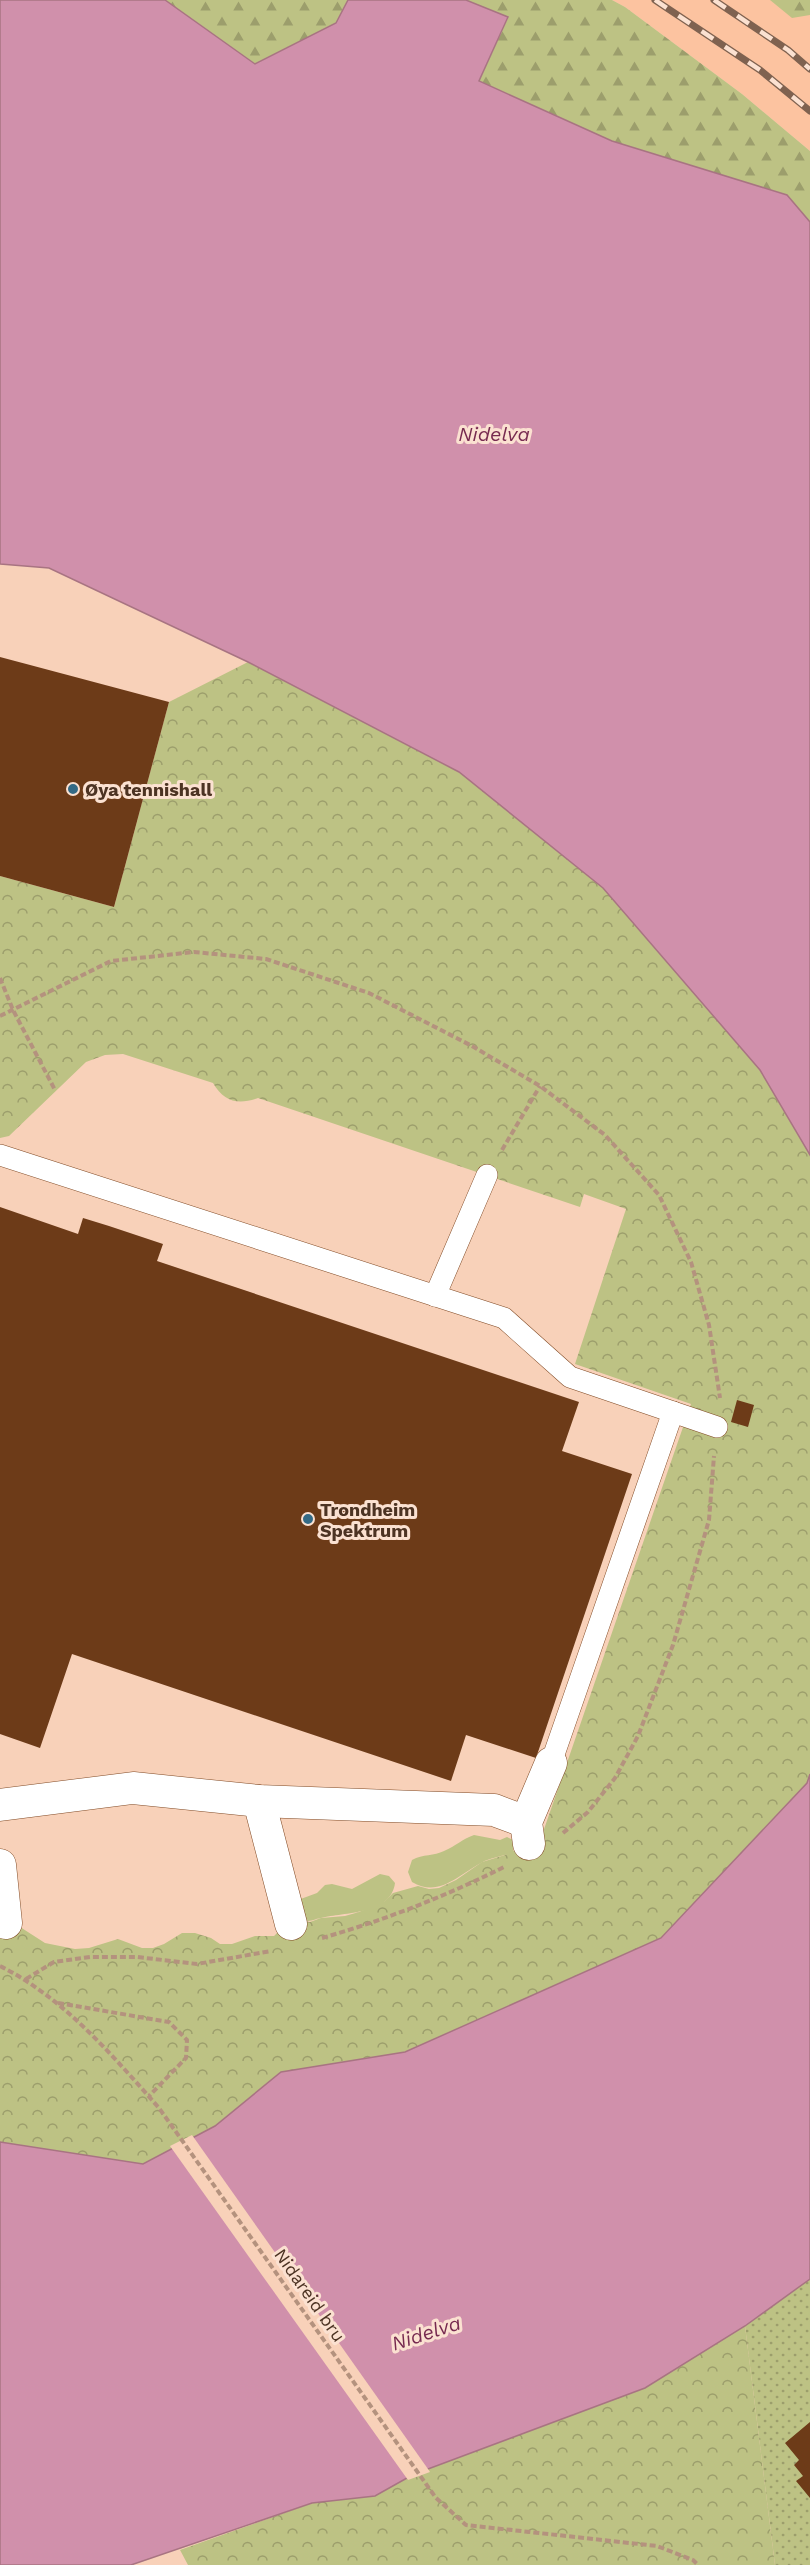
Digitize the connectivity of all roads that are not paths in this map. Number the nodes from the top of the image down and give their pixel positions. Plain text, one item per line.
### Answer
1 (0, 1155) edge
2 (487, 1175) road end
3 (435, 1296) junction
4 (673, 1413) junction
5 (717, 1427) road end
6 (551, 1763) joint
7 (259, 1801) junction
8 (0, 1806) edge
9 (0, 1865) edge
10 (6, 1923) dead end
11 (291, 1924) dead end

1 - 3 lane
2 - 3 lane
3 - 4 lane
4 - 5 lane
4 - 6 lane
6 - 7 street
7 - 8 street
7 - 11 street
9 - 10 street

